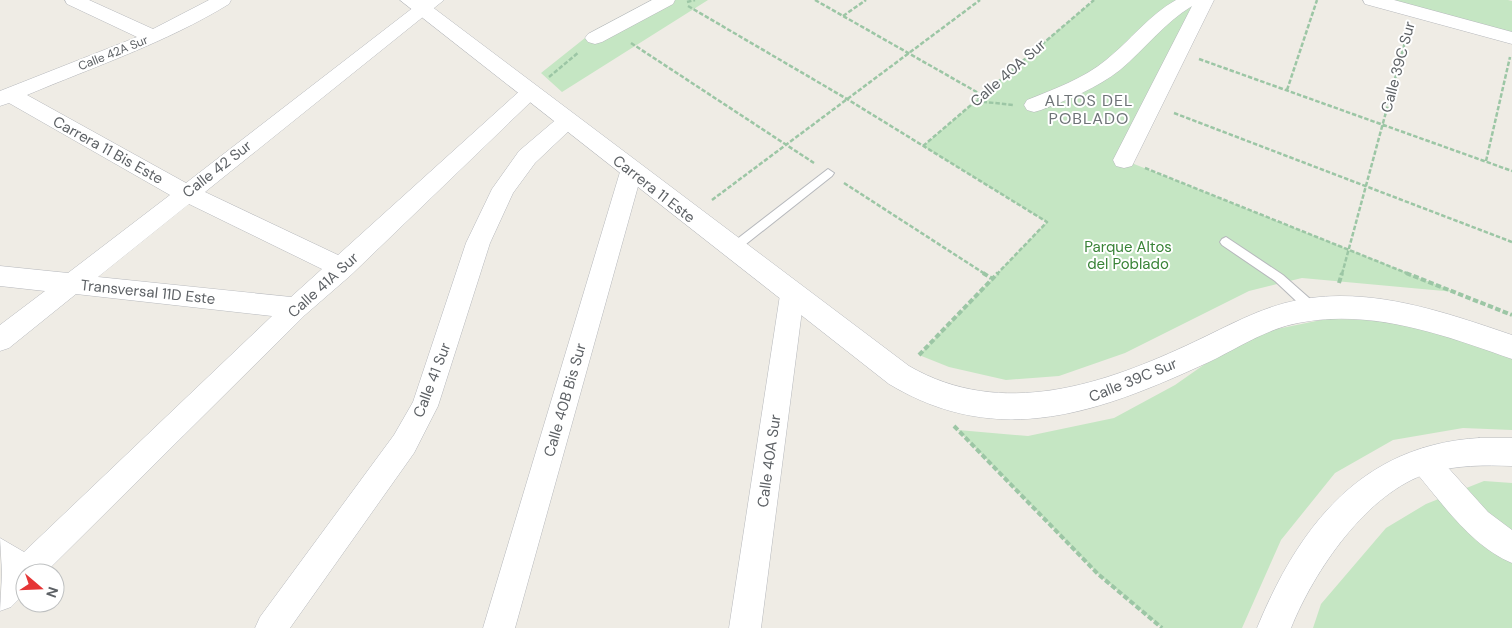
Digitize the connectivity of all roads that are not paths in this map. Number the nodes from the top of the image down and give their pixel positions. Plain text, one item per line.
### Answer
1 (74, 0) edge
2 (222, 0) edge
3 (1190, 0) edge
4 (1205, 0) edge
5 (1372, 0) edge
6 (675, 1) edge
7 (423, 3) edge
8 (602, 34) road end
9 (154, 37) junction
10 (1512, 38) edge
11 (530, 93) junction
12 (5, 97) edge
13 (1034, 105) road end
14 (566, 122) junction
15 (1124, 160) road end
16 (631, 172) junction
17 (828, 173) road end
18 (186, 193) junction
19 (1226, 242) dead end
20 (732, 249) junction
21 (342, 268) junction
22 (0, 276) edge
23 (72, 284) junction
24 (792, 295) junction
25 (296, 308) junction
26 (1323, 308) junction
27 (0, 340) edge
28 (1512, 347) edge
29 (899, 376) joint
30 (1512, 452) edge
31 (1424, 461) junction
32 (1512, 548) edge
33 (0, 553) edge
34 (35, 563) edge
35 (15, 564) edge
36 (15, 582) edge
37 (0, 596) edge
38 (271, 628) edge
39 (499, 628) edge
40 (746, 628) edge
41 (1274, 628) edge

1 - 9 street
2 - 9 street, Calle 42A Sur
3 - 13 street
4 - 15 street
5 - 10 street
6 - 8 street
7 - 11 street, Carrera 11 Este
7 - 18 street, Calle 42 Sur
9 - 12 street, Calle 42A Sur
11 - 14 street, Carrera 11 Este
11 - 21 street, Calle 41A Sur
12 - 18 street, Carrera 11 Bis Este
14 - 16 street, Carrera 11 Este
14 - 38 street, Calle 41 Sur
16 - 20 street, Carrera 11 Este
16 - 39 street, Calle 40B Bis Sur
17 - 20 lane
18 - 21 street, Carrera 11 Bis Este
18 - 23 street, Calle 42 Sur
19 - 26 lane
20 - 24 street, Carrera 11 Este
21 - 25 street, Calle 41A Sur
22 - 23 street, Transversal 11D Este
23 - 25 street, Transversal 11D Este
23 - 27 street, Calle 42 Sur
24 - 29 street, Carrera 11 Este
24 - 40 street, Calle 40A Sur
25 - 34 street, Calle 41A Sur
26 - 28 street, Calle 39C Sur
26 - 29 street, Calle 39C Sur
30 - 31 street
31 - 32 street
31 - 41 street
33 - 35 street
36 - 37 street, Calle 41A Sur

